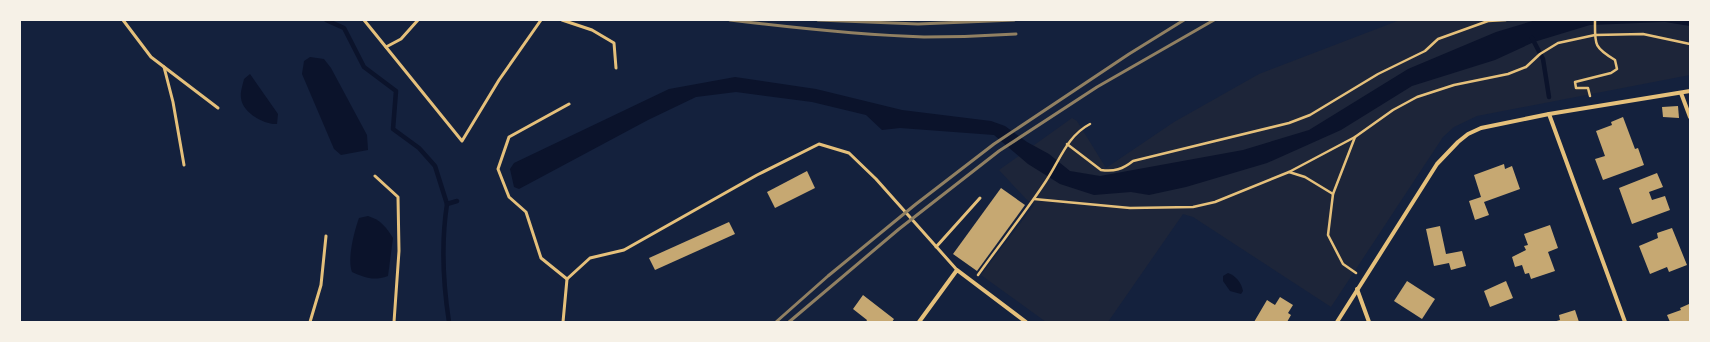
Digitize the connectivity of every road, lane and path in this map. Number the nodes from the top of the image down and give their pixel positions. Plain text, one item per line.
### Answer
1 (123, 20) edge
2 (364, 20) edge
3 (418, 20) edge
4 (541, 20) edge
5 (562, 20) edge
6 (1506, 20) edge
7 (1595, 20) edge
8 (1595, 35) junction
9 (1690, 44) edge
10 (386, 47) junction
11 (164, 67) junction
12 (616, 68) dead end
13 (1690, 91) edge
14 (1681, 93) junction
15 (1590, 96) dead end
16 (569, 104) dead end
17 (218, 108) dead end
18 (1549, 114) junction
19 (1690, 117) edge
20 (1090, 124) dead end
21 (1355, 137) junction
22 (1067, 144) junction
23 (184, 165) dead end
24 (1289, 172) junction
25 (375, 176) dead end
26 (1333, 194) junction
27 (980, 198) dead end
28 (1034, 199) junction
29 (326, 236) dead end
30 (936, 247) junction
31 (957, 270) junction
32 (1356, 274) dead end
33 (977, 275) dead end
34 (567, 279) junction
35 (1357, 289) junction
36 (310, 322) edge
37 (394, 322) edge
38 (563, 322) edge
39 (919, 322) edge
40 (1026, 322) edge
41 (1337, 322) edge
42 (1369, 322) edge
43 (1626, 322) edge

1 - 11 lane
2 - 10 lane
3 - 10 lane
4 - 10 lane
5 - 12 lane
6 - 22 path
7 - 8 path
8 - 9 path
8 - 15 path
8 - 21 path
11 - 17 lane
11 - 23 lane
13 - 14 street
14 - 18 street
14 - 19 street
16 - 34 lane
18 - 35 street
18 - 43 street
20 - 22 path
21 - 24 path
21 - 26 path
22 - 28 path
24 - 26 path
24 - 28 path
25 - 37 lane
26 - 32 path
27 - 30 lane
28 - 33 path
29 - 36 lane
30 - 31 lane
30 - 34 lane
31 - 39 street
31 - 40 street
34 - 38 lane
35 - 41 street
35 - 42 street

